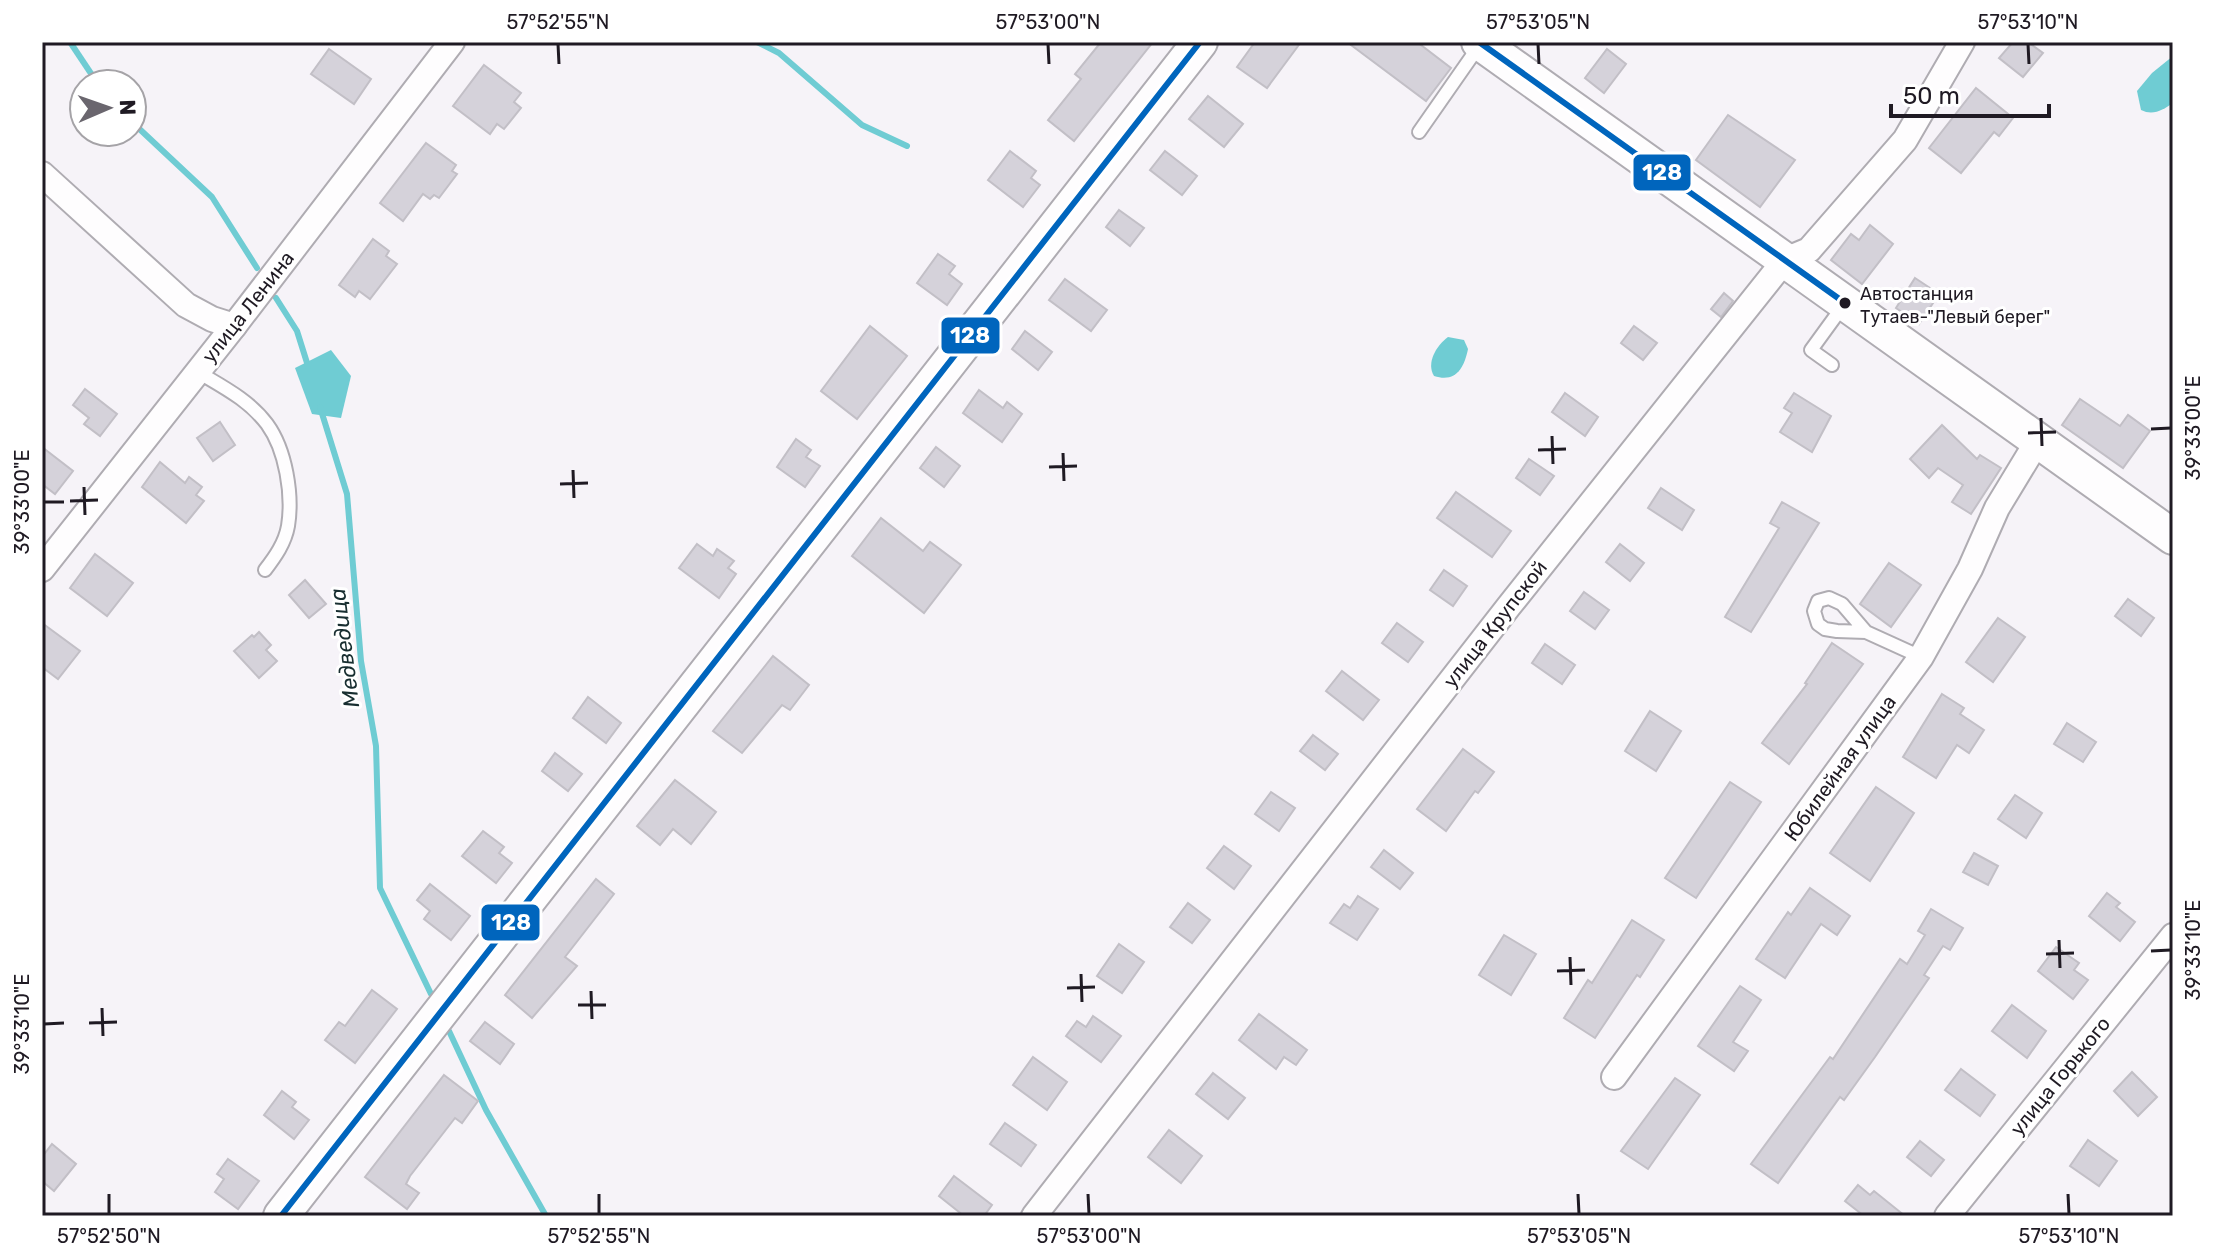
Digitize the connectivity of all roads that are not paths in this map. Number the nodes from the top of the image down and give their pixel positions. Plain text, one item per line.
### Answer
1 (452, 42) edge
2 (1200, 42) edge
3 (1962, 42) edge
4 (1480, 43) edge
5 (1419, 132) dead end
6 (42, 174) edge
7 (1785, 260) junction
8 (1845, 303) junction
9 (234, 326) junction
10 (1832, 365) dead end
11 (198, 372) junction
12 (2037, 442) junction
13 (2173, 537) edge
14 (42, 569) edge
15 (265, 570) dead end
16 (1866, 632) dead end
17 (1921, 657) junction
18 (2173, 936) edge
19 (1614, 1077) dead end
20 (281, 1216) edge
21 (1034, 1216) edge
22 (1947, 1216) edge

1 - 9 street, улица Ленина
2 - 20 main road
3 - 7 street, улица Крупской
4 - 5 lane
4 - 7 main road
6 - 9 street
7 - 8 main road
7 - 21 street, улица Крупской
8 - 10 lane
8 - 12 main road
9 - 11 street, улица Ленина
11 - 14 street, улица Ленина
11 - 15 lane
12 - 13 main road
12 - 17 street, Юбилейная улица
16 - 17 lane
17 - 19 street, Юбилейная улица
18 - 22 street, улица Горького

